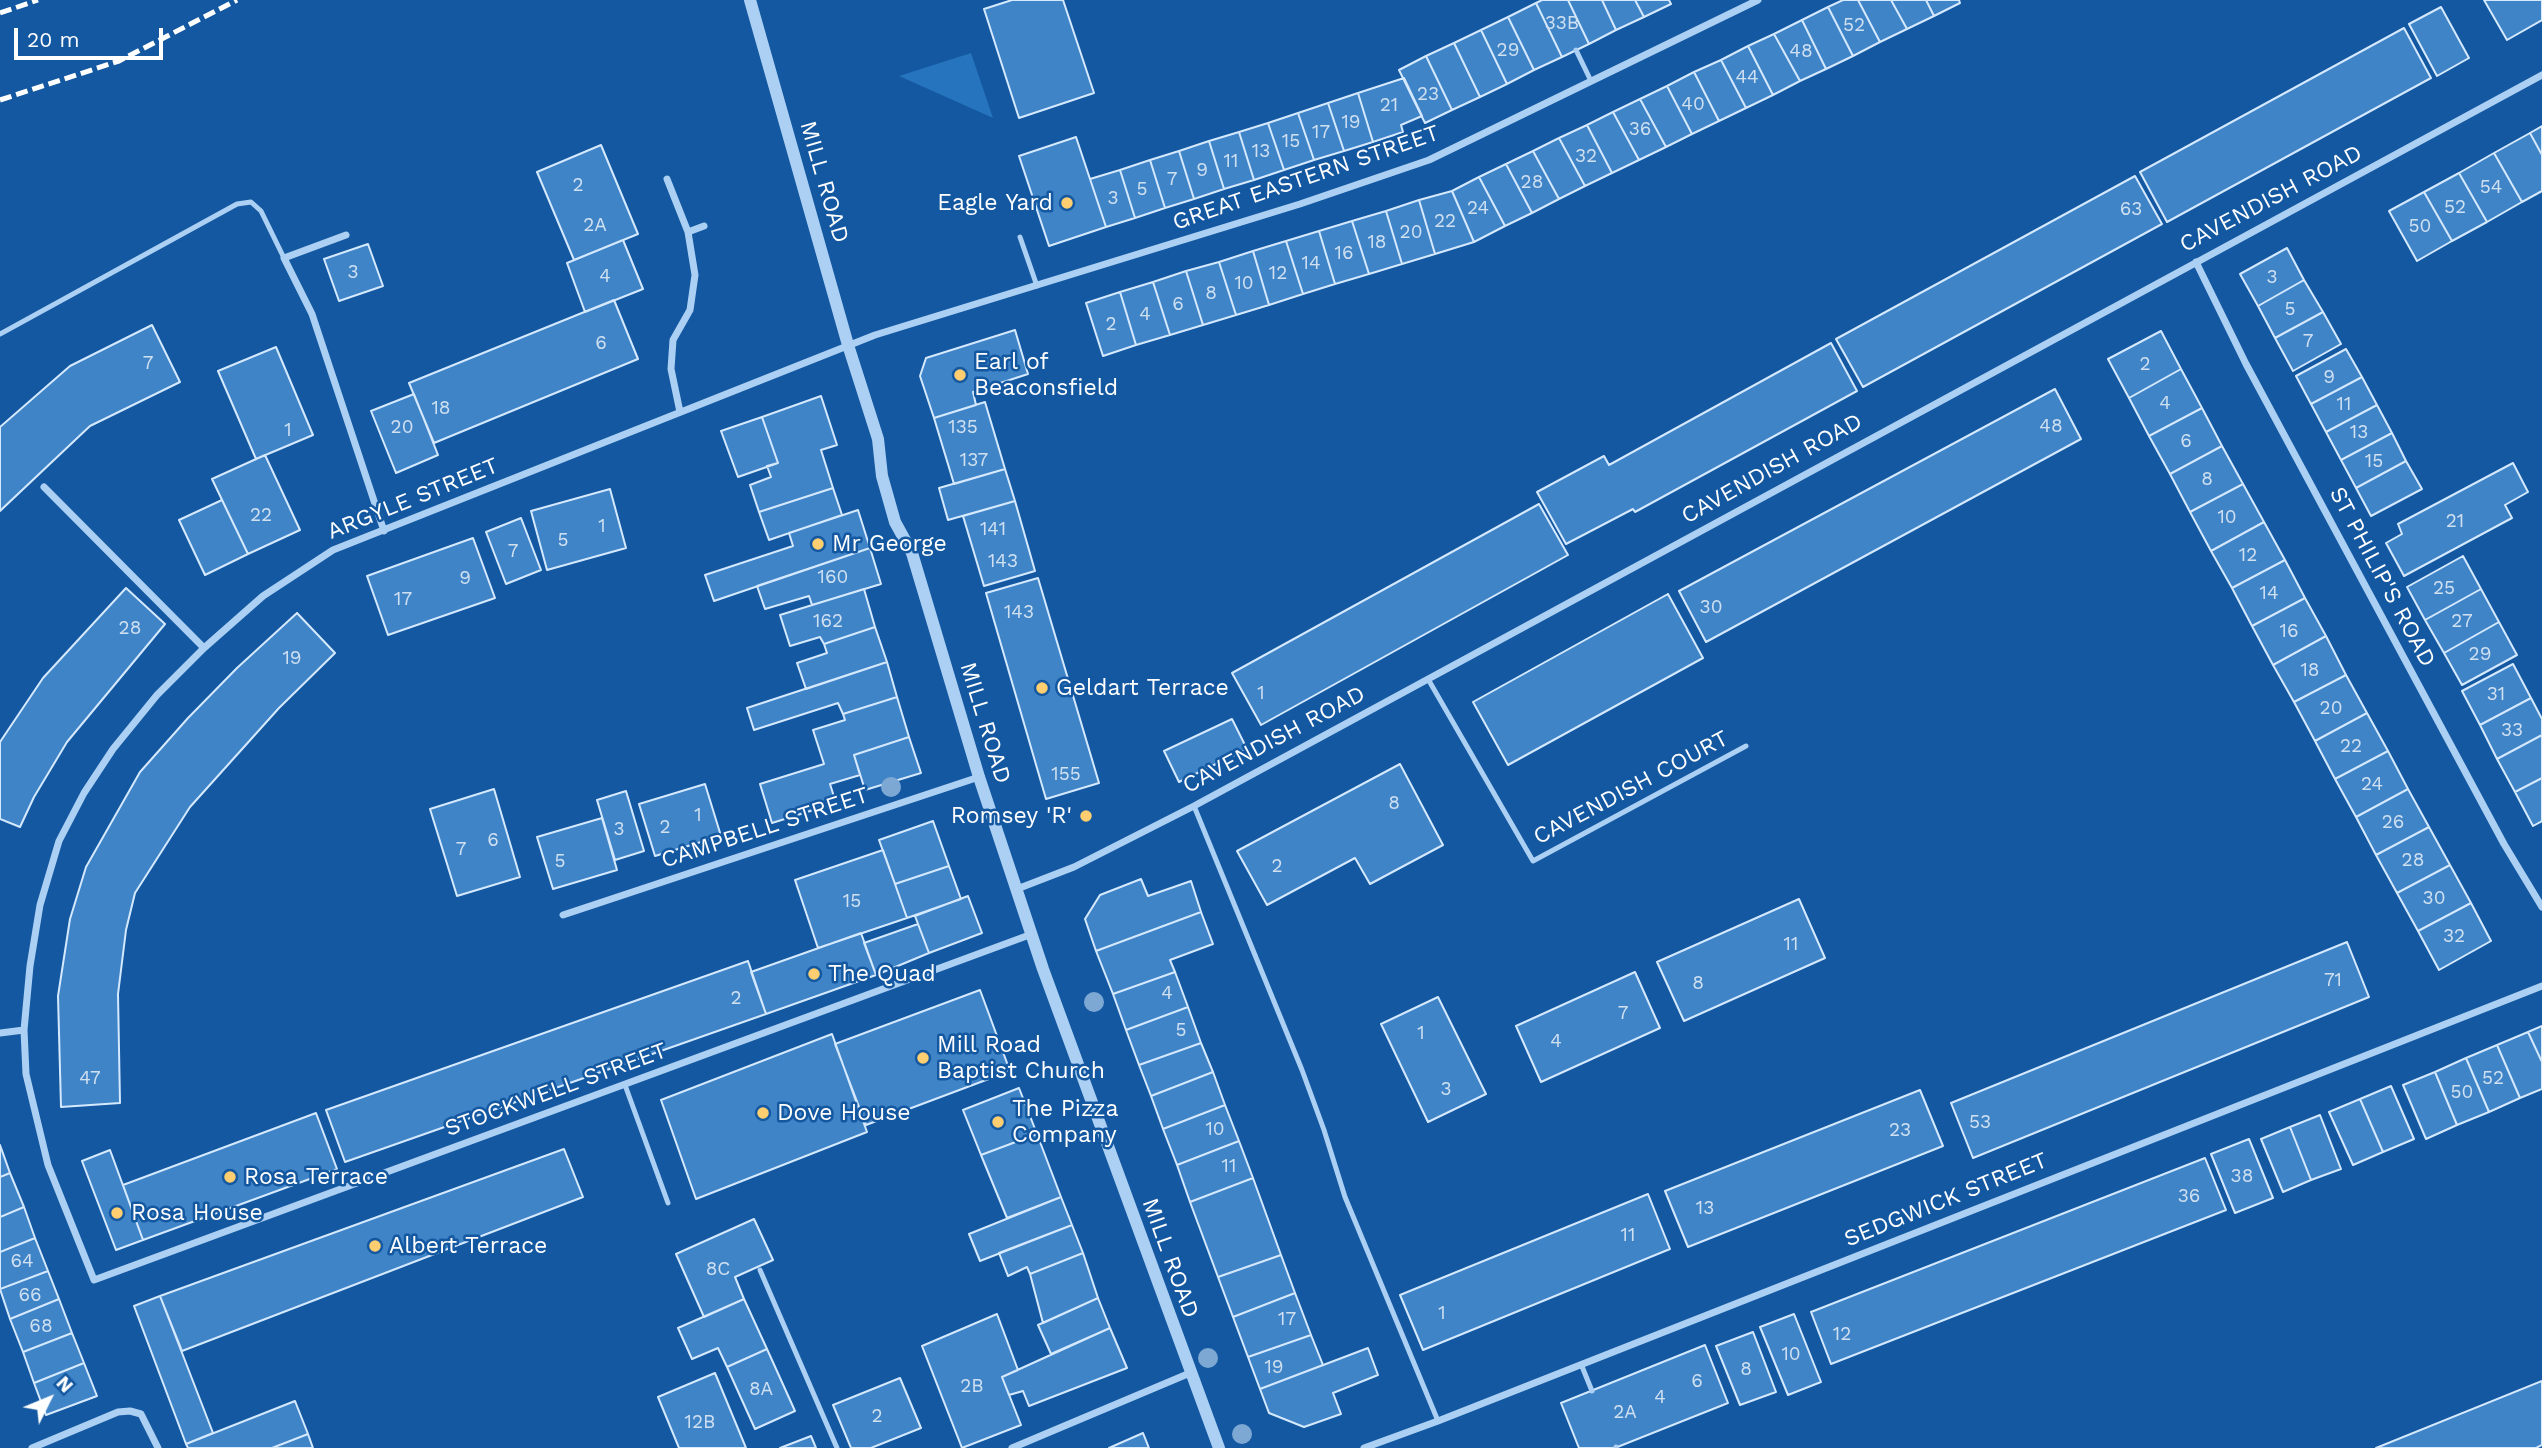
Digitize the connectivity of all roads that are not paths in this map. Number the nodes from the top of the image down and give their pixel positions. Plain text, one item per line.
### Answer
1 (750, 0) edge
2 (1758, 0) edge
3 (1576, 50) dead end
4 (2542, 75) edge
5 (1591, 81) junction
6 (667, 179) dead end
7 (704, 226) dead end
8 (688, 232) junction
9 (346, 235) dead end
10 (1020, 237) dead end
11 (284, 258) junction
12 (2196, 262) junction
13 (1037, 286) junction
14 (0, 334) edge
15 (848, 345) junction
16 (680, 412) junction
17 (44, 486) dead end
18 (384, 531) junction
19 (204, 648) junction
20 (1428, 679) junction
21 (1746, 746) dead end
22 (979, 777) junction
23 (1194, 806) junction
24 (1017, 888) junction
25 (2542, 907) edge
26 (563, 915) dead end
27 (1032, 934) junction
28 (2542, 986) edge
29 (24, 1030) junction
30 (0, 1033) edge
31 (625, 1086) junction
32 (668, 1203) dead end
33 (760, 1270) dead end
34 (94, 1280) joint
35 (1581, 1364) junction
36 (1190, 1373) junction
37 (1592, 1391) dead end
38 (1438, 1421) junction
39 (32, 1448) edge
40 (158, 1448) edge
41 (837, 1448) edge
42 (1012, 1448) edge
43 (1219, 1448) edge
44 (1364, 1448) edge

1 - 15 street, MILL ROAD
2 - 5 street, GREAT EASTERN STREET
3 - 5 lane
4 - 12 street, CAVENDISH ROAD
5 - 13 street, GREAT EASTERN STREET
6 - 8 street
7 - 8 street
8 - 16 street
9 - 11 street
10 - 13 lane
11 - 14 lane
11 - 18 street
12 - 20 street, CAVENDISH ROAD
12 - 25 street, ST PHILIP'S ROAD
13 - 15 street, GREAT EASTERN STREET
15 - 16 street, ARGYLE STREET
15 - 22 street, MILL ROAD
16 - 18 street, ARGYLE STREET
17 - 19 street
18 - 19 street, ARGYLE STREET
19 - 29 street, ARGYLE STREET
20 - 21 lane, CAVENDISH COURT
20 - 23 street, CAVENDISH ROAD
22 - 24 street, MILL ROAD
22 - 26 street, CAMPBELL STREET
23 - 24 street, CAVENDISH ROAD
23 - 38 lane
24 - 27 street, MILL ROAD
27 - 31 street, STOCKWELL STREET
27 - 36 street, MILL ROAD
28 - 35 street, SEDGWICK STREET
29 - 30 street
29 - 34 street, ARGYLE STREET
31 - 32 lane
31 - 34 street, STOCKWELL STREET
33 - 41 lane
35 - 37 lane
35 - 38 street, SEDGWICK STREET
36 - 42 street
36 - 43 street, MILL ROAD
38 - 44 street, SEDGWICK STREET
39 - 40 street

